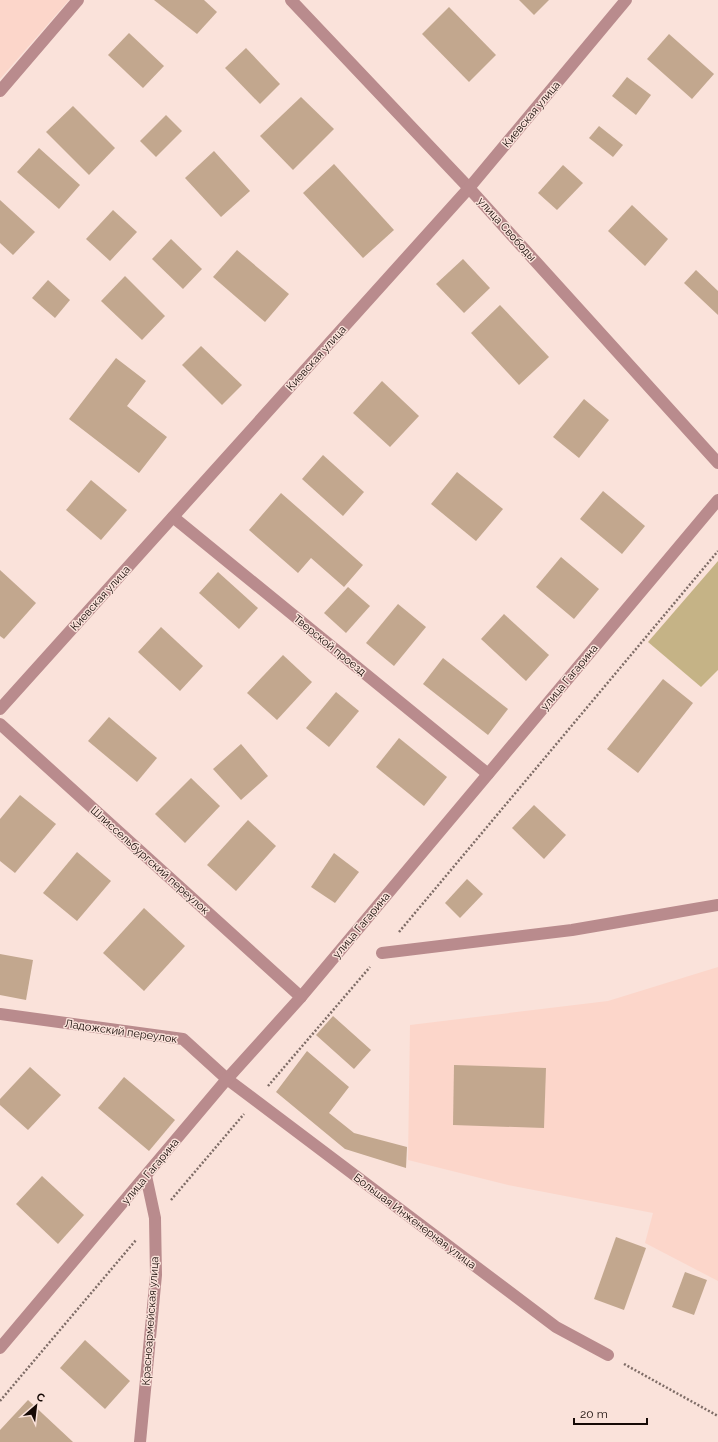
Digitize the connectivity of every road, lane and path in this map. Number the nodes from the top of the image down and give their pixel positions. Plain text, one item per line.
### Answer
1 (78, 0) edge
2 (291, 0) edge
3 (626, 0) edge
4 (0, 91) edge
5 (469, 188) junction
6 (718, 463) edge
7 (718, 500) edge
8 (173, 517) junction
9 (718, 551) edge
10 (0, 709) edge
11 (0, 724) edge
12 (488, 774) junction
13 (718, 905) edge
14 (382, 953) junction
15 (301, 997) junction
16 (0, 1014) edge
17 (227, 1079) junction
18 (256, 1101) junction
19 (146, 1176) junction
20 (155, 1218) junction
21 (0, 1348) edge
22 (608, 1355) joint
23 (0, 1401) edge
24 (718, 1416) edge
25 (140, 1442) edge

1 - 4 street
2 - 5 street, улица Свободы
3 - 5 street, Киевская улица
5 - 6 street, улица Свободы
5 - 8 street, Киевская улица
7 - 12 street, улица Гагарина
8 - 10 street, Киевская улица
8 - 12 street, Тверской проезд
9 - 14 path
11 - 15 street, Шлиссельбургский переулок
12 - 15 street, улица Гагарина
13 - 14 street
14 - 18 path
15 - 17 street, улица Гагарина
16 - 17 street, Ладожский переулок
17 - 18 street, Большая Инженерная улица
17 - 19 street, улица Гагарина
18 - 20 path
18 - 22 street, Большая Инженерная улица
19 - 20 street, Красноармейская улица
19 - 21 street, улица Гагарина
20 - 23 path
20 - 25 street, Красноармейская улица
22 - 24 path

